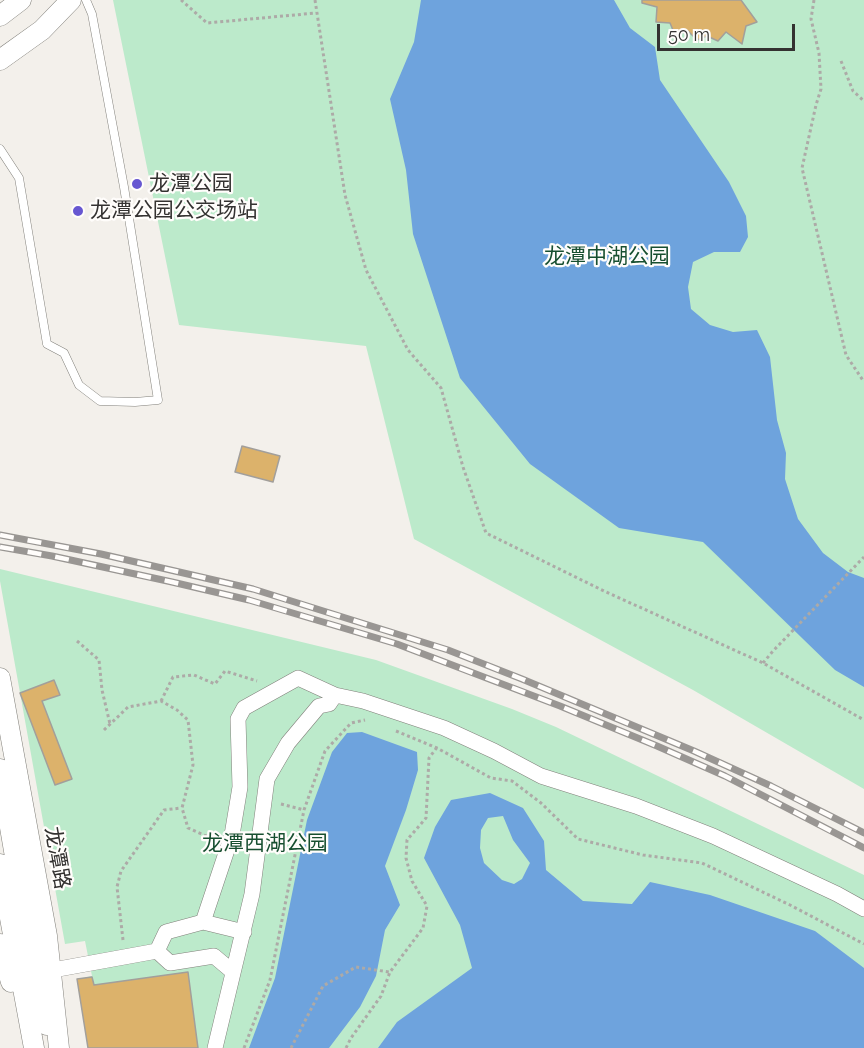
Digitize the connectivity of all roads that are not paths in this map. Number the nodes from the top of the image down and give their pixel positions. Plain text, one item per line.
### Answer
1 (21, 0) edge
2 (71, 0) edge
3 (86, 0) edge
4 (0, 16) edge
5 (0, 60) edge
6 (0, 149) edge
7 (0, 678) edge
8 (335, 695) junction
9 (0, 769) edge
10 (0, 864) edge
11 (864, 909) edge
12 (203, 922) junction
13 (244, 932) junction
14 (0, 944) edge
15 (157, 951) junction
16 (43, 972) junction
17 (233, 972) junction
18 (32, 1048) edge
19 (54, 1048) edge
20 (59, 1048) edge
21 (215, 1048) edge

1 - 4 street
2 - 5 street
3 - 6 lane
7 - 16 street, 龙潭路
8 - 11 street
8 - 12 street
8 - 13 street
9 - 16 street, 龙潭路
10 - 18 street
12 - 13 street
12 - 15 street
13 - 17 street
14 - 18 street
15 - 16 street
15 - 17 street
16 - 19 street, 龙潭路
16 - 20 street, 龙潭路
17 - 21 street

